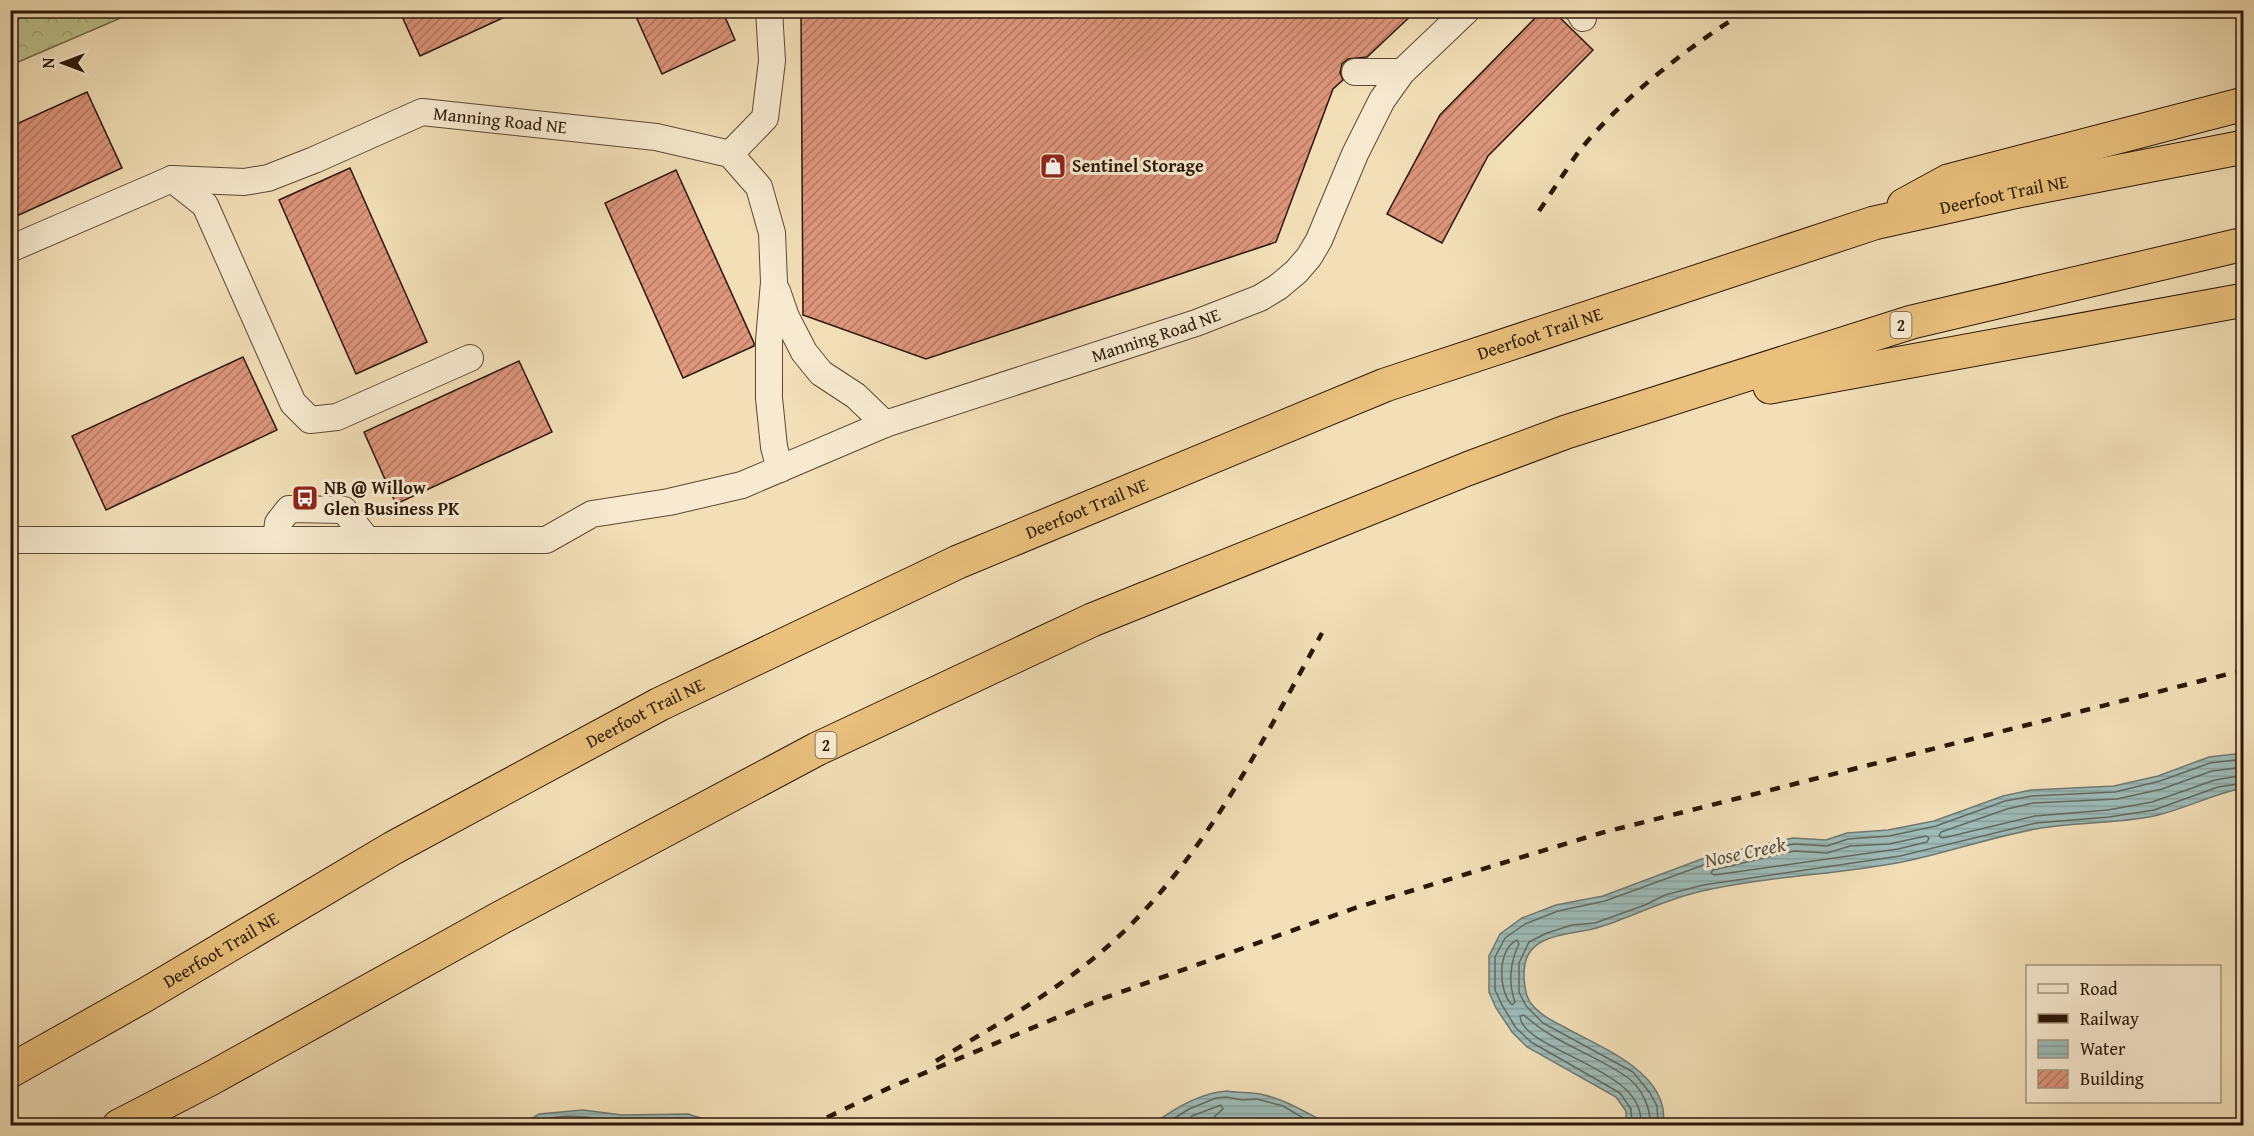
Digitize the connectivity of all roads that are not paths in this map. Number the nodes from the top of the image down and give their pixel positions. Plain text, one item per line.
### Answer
1 (770, 10) edge
2 (1467, 10) edge
3 (1355, 72) dead end
4 (1402, 72) junction
5 (2244, 104) edge
6 (2244, 147) edge
7 (730, 154) junction
8 (171, 178) junction
9 (1874, 222) junction
10 (2244, 244) edge
11 (10, 249) edge
12 (774, 282) junction
13 (2244, 300) edge
14 (470, 358) dead end
15 (885, 424) junction
16 (1566, 432) junction
17 (780, 469) junction
18 (10, 540) edge
19 (10, 1071) edge
20 (119, 1125) edge

1 - 7 street
2 - 4 street, Manning Road NE
3 - 4 street
4 - 15 street, Manning Road NE
5 - 9 highway
6 - 9 highway, Deerfoot Trail NE
7 - 8 street, Manning Road NE
7 - 12 street
8 - 11 street, Manning Road NE
8 - 14 street
9 - 19 highway, Deerfoot Trail NE
10 - 16 highway, 2
12 - 15 street
12 - 17 street
13 - 16 highway
15 - 17 street, Manning Road NE
16 - 20 highway, 2
17 - 18 street, Manning Road NE

